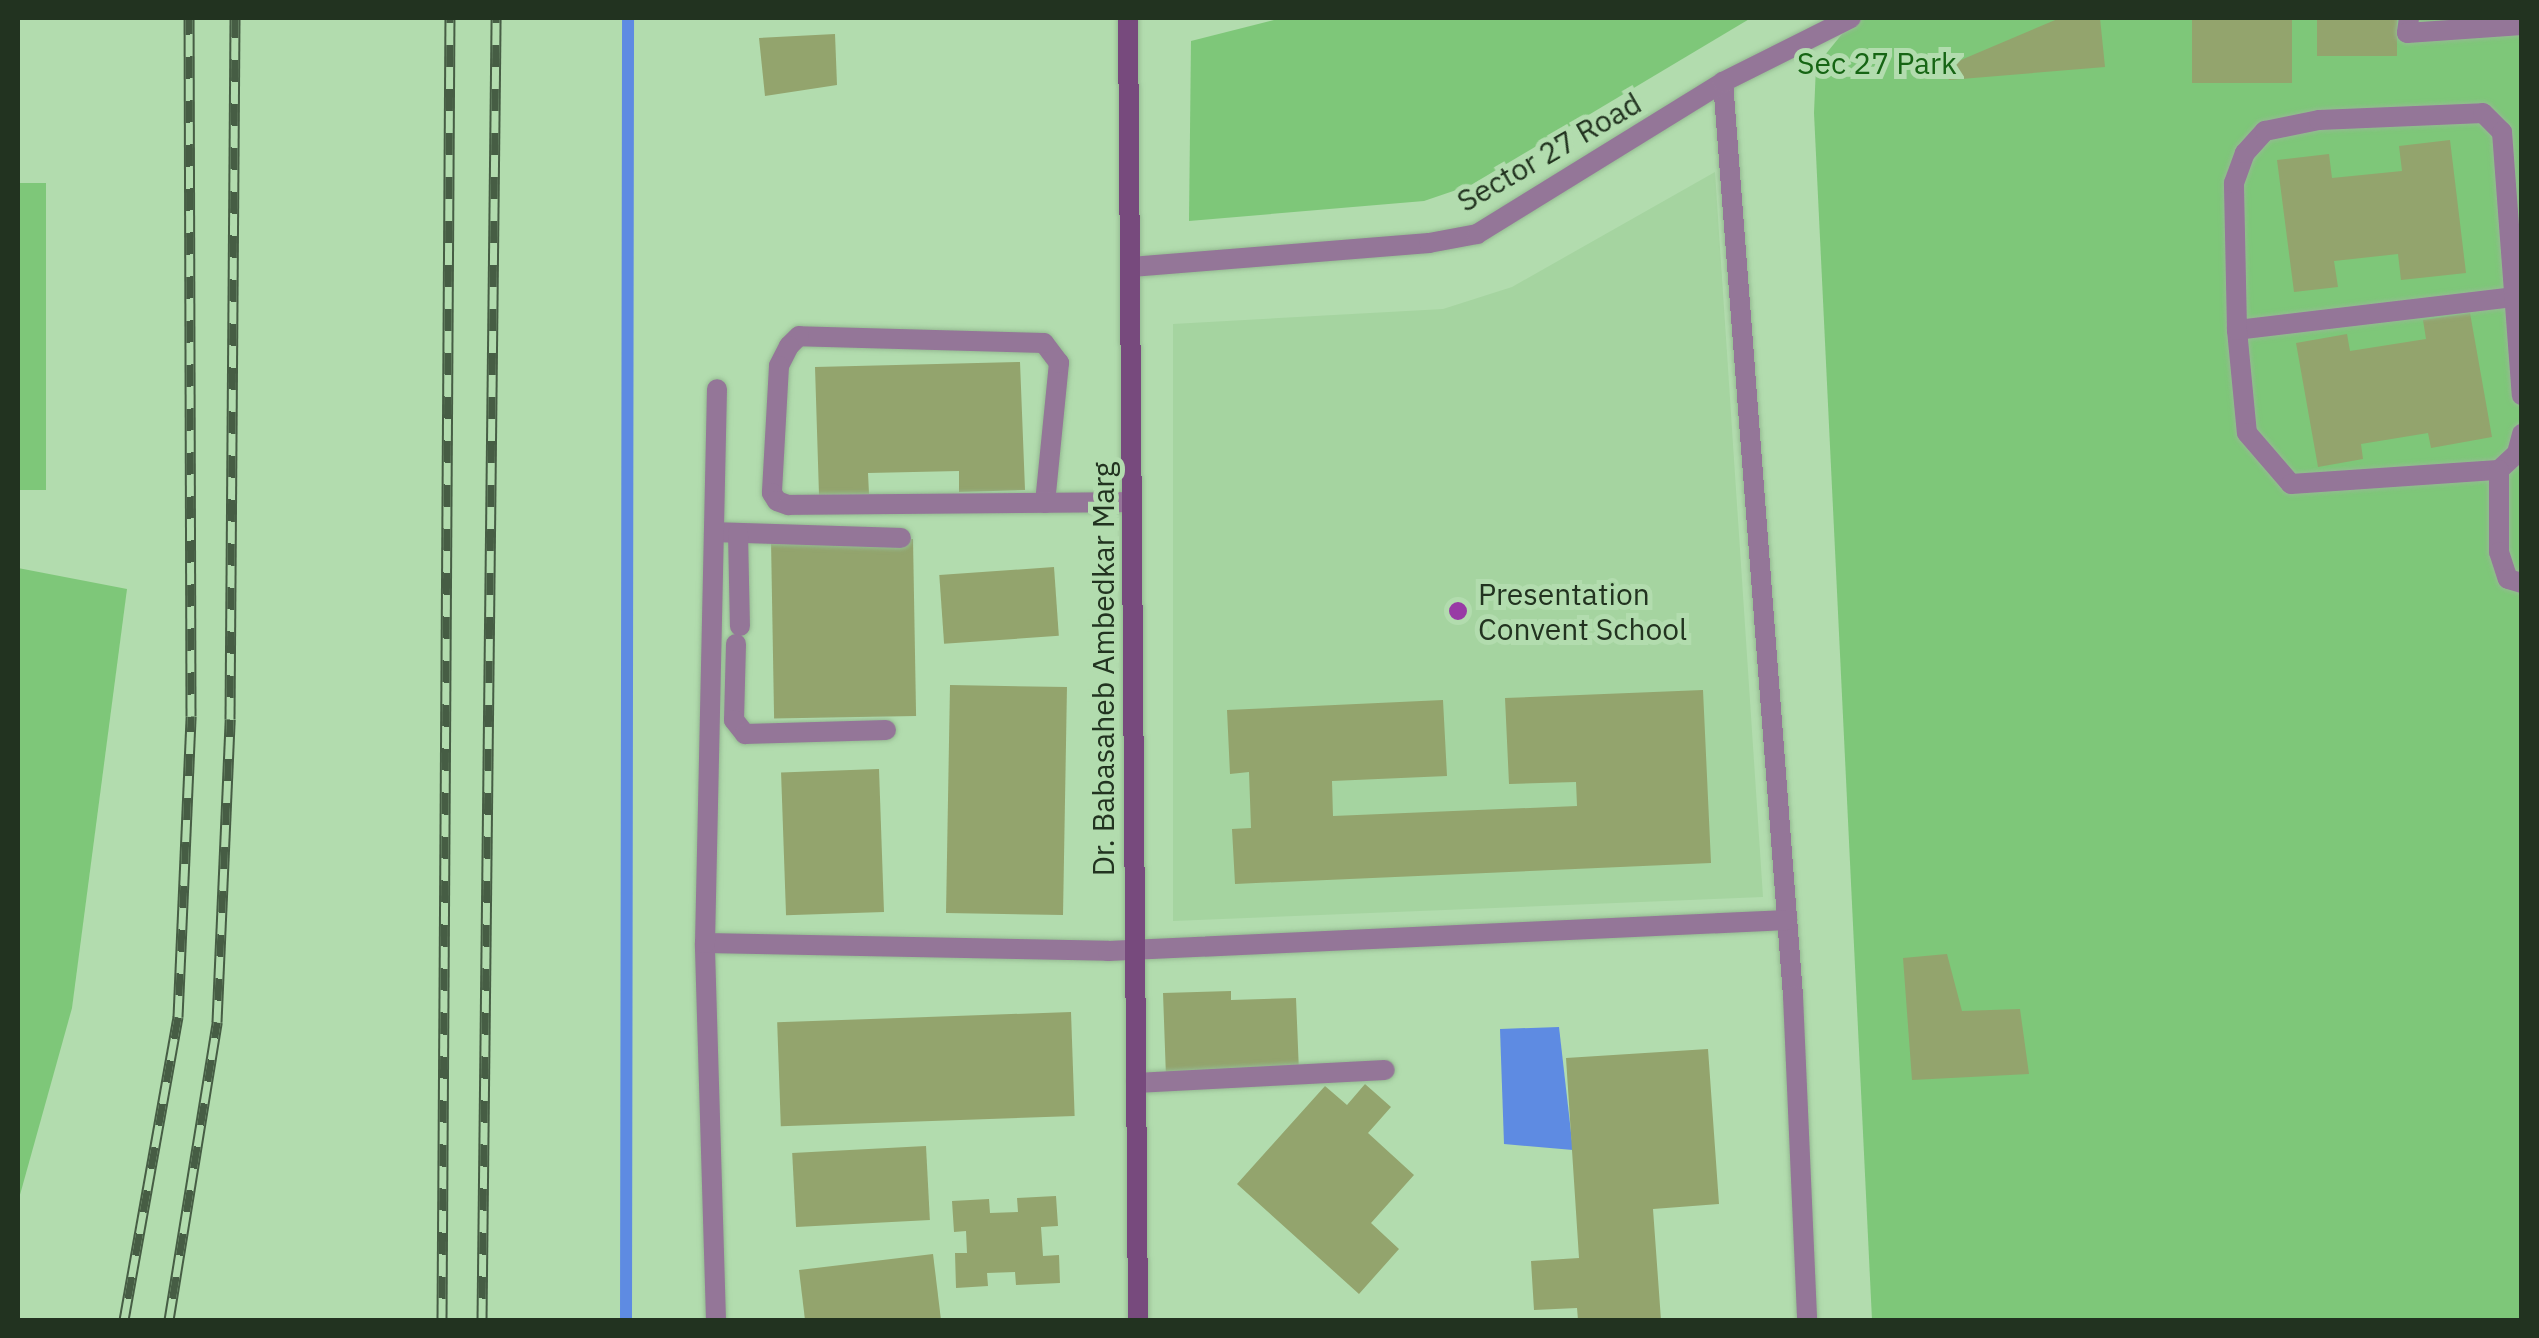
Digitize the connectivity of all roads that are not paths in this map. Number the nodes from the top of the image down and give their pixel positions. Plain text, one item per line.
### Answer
1 (1128, 18) edge
2 (1851, 18) edge
3 (2409, 18) edge
4 (2522, 25) edge
5 (1723, 82) junction
6 (1131, 267) junction
7 (2517, 294) edge
8 (2237, 330) junction
9 (717, 389) dead end
10 (2522, 395) edge
11 (2522, 434) edge
12 (2499, 470) junction
13 (1132, 502) junction
14 (1046, 503) junction
15 (714, 532) junction
16 (738, 533) junction
17 (901, 538) dead end
18 (713, 580) junction
19 (739, 582) junction
20 (2522, 583) edge
21 (710, 685) junction
22 (733, 687) junction
23 (886, 730) dead end
24 (1786, 920) junction
25 (705, 943) junction
26 (1135, 950) junction
27 (1385, 1070) dead end
28 (1136, 1083) junction
29 (716, 1320) edge
30 (1138, 1320) edge
31 (1807, 1320) edge

1 - 6 street, Dr. Babasaheb Ambedkar Marg
2 - 5 street, Sector 27 Road
3 - 4 street
5 - 6 street, Sector 27 Road
5 - 24 street
6 - 13 street, Dr. Babasaheb Ambedkar Marg
7 - 8 street
7 - 8 street
7 - 10 street
8 - 12 street
9 - 15 street
11 - 12 street
12 - 20 street
13 - 14 street
13 - 26 street, Dr. Babasaheb Ambedkar Marg
14 - 14 street
15 - 16 street
15 - 18 street
16 - 17 street
16 - 19 street
18 - 19 street
18 - 21 street
19 - 22 street
21 - 22 street
21 - 25 street
22 - 23 street
24 - 26 street
24 - 31 street
25 - 26 street
25 - 29 street
26 - 28 street, Dr. Babasaheb Ambedkar Marg
27 - 28 street
28 - 30 street, Dr. Babasaheb Ambedkar Marg

